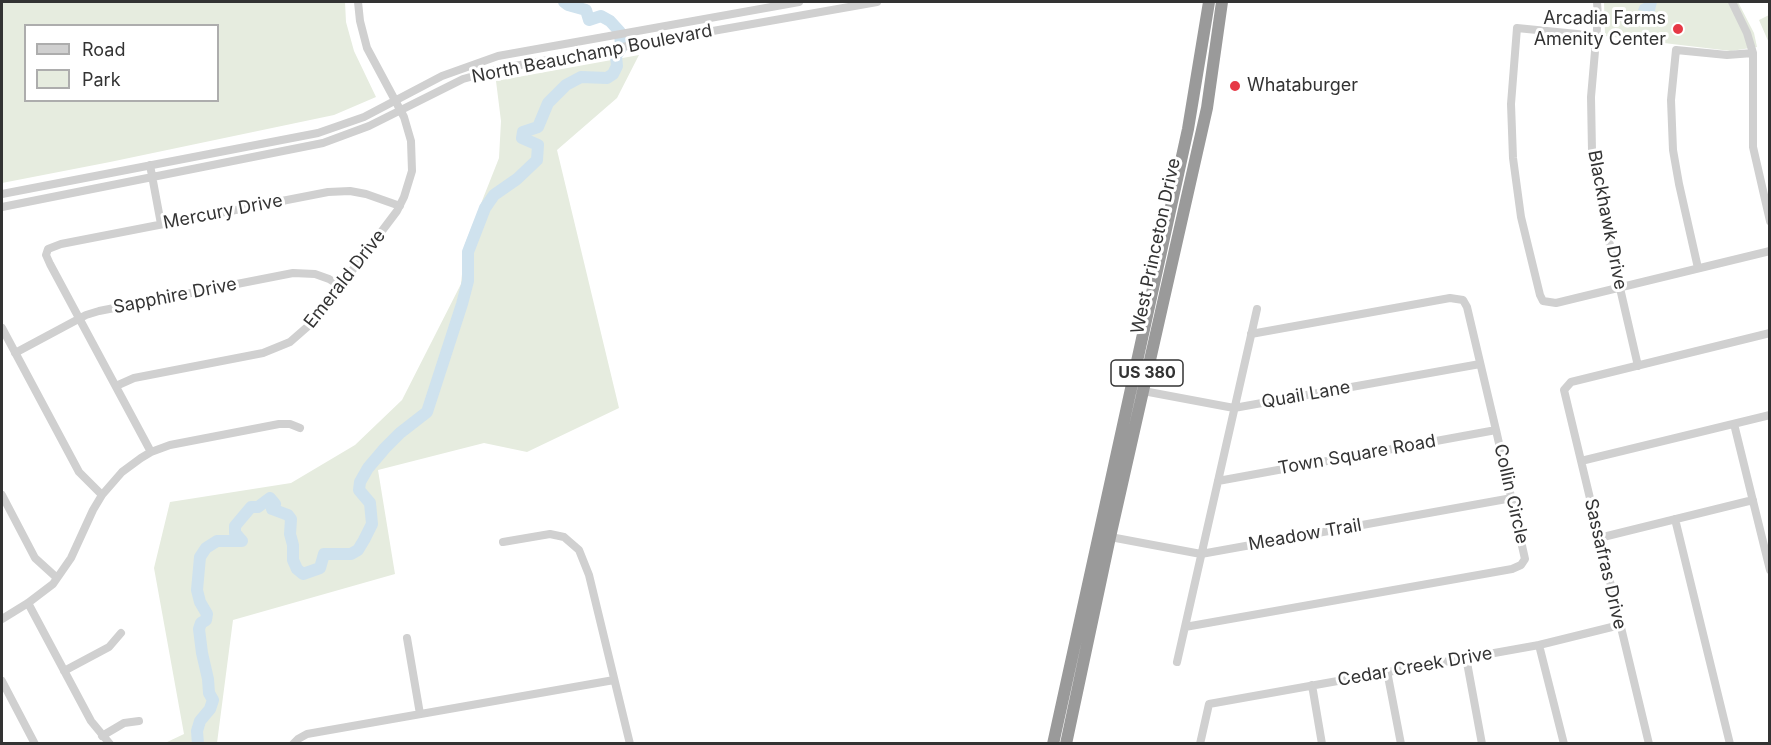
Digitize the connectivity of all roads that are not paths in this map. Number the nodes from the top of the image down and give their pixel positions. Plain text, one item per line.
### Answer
1 (358, 2) edge
2 (800, 2) edge
3 (877, 2) edge
4 (1209, 2) edge
5 (1222, 2) edge
6 (1597, 2) edge
7 (1732, 2) edge
8 (803, 14) junction
9 (1597, 36) junction
10 (1753, 53) junction
11 (396, 100) junction
12 (401, 109) junction
13 (150, 165) junction
14 (152, 178) junction
15 (2, 194) edge
16 (400, 206) junction
17 (2, 207) edge
18 (1175, 218) junction
19 (1770, 221) edge
20 (161, 224) junction
21 (1770, 251) edge
22 (1698, 268) junction
23 (340, 286) junction
24 (1619, 288) junction
25 (1257, 309) dead end
26 (79, 318) junction
27 (2, 328) edge
28 (1770, 333) edge
29 (1251, 334) junction
30 (15, 353) junction
31 (1480, 364) junction
32 (1638, 366) junction
33 (116, 386) junction
34 (1137, 390) junction
35 (1234, 408) junction
36 (1770, 415) edge
37 (1734, 424) junction
38 (300, 428) dead end
39 (1496, 430) junction
40 (151, 452) junction
41 (1581, 461) junction
42 (1218, 481) junction
43 (2, 495) edge
44 (102, 495) junction
45 (1512, 498) junction
46 (1753, 500) junction
47 (1675, 519) junction
48 (1104, 536) junction
49 (1599, 538) junction
50 (503, 542) dead end
51 (1201, 554) junction
52 (1770, 570) edge
53 (57, 578) junction
54 (28, 603) junction
55 (2, 619) edge
56 (1620, 625) junction
57 (1185, 627) junction
58 (121, 633) dead end
59 (407, 638) dead end
60 (1539, 645) junction
61 (1466, 657) junction
62 (1177, 663) dead end
63 (64, 671) junction
64 (1387, 671) junction
65 (614, 680) junction
66 (2, 681) edge
67 (1312, 685) junction
68 (420, 714) junction
69 (139, 721) dead end
70 (102, 736) junction
71 (35, 744) edge
72 (110, 744) edge
73 (293, 744) edge
74 (630, 744) edge
75 (1053, 744) edge
76 (1066, 744) edge
77 (1200, 744) edge
78 (1322, 744) edge
79 (1401, 744) edge
80 (1482, 744) edge
81 (1564, 744) edge
82 (1649, 744) edge
83 (1730, 744) edge

1 - 11 street, Emerald Drive
2 - 8 street
2 - 11 street, North Beauchamp Boulevard
3 - 8 street, North Beauchamp Boulevard
4 - 18 highway, West Princeton Drive / US 380
5 - 18 highway, West Princeton Drive / US 380
6 - 9 street, Blackhawk Drive
7 - 10 street
8 - 12 street, North Beauchamp Boulevard
9 - 24 street, Blackhawk Drive
9 - 24 street
10 - 19 street
10 - 22 street
11 - 12 street, Emerald Drive
11 - 13 street, North Beauchamp Boulevard
12 - 14 street, North Beauchamp Boulevard
12 - 16 street, Emerald Drive
13 - 14 street
13 - 15 street, North Beauchamp Boulevard
14 - 17 street, North Beauchamp Boulevard
14 - 20 street
16 - 20 street, Mercury Drive
16 - 23 street, Emerald Drive
18 - 34 highway, West Princeton Drive / US 380
20 - 26 street, Mercury Drive
21 - 22 street
22 - 24 street
23 - 26 street, Sapphire Drive
23 - 33 street, Emerald Drive
24 - 32 street, Blackhawk Drive
25 - 29 street
26 - 30 street, Sapphire Drive
26 - 33 street
27 - 30 street
28 - 32 street
29 - 31 street, Collin Circle
29 - 35 street
30 - 44 street
31 - 35 street, Quail Lane
31 - 39 street, Collin Circle
32 - 41 street, Sassafras Drive
33 - 40 street
34 - 35 street, Quail Lane
34 - 48 highway, West Princeton Drive / US 380
35 - 42 street
36 - 37 street
37 - 41 street
37 - 46 street
38 - 40 street
39 - 42 street, Town Square Road
39 - 45 street, Collin Circle
40 - 44 street
41 - 49 street, Sassafras Drive
42 - 51 street
43 - 53 street
44 - 53 street
45 - 51 street, Meadow Trail
45 - 57 street, Collin Circle
46 - 47 street
46 - 52 street
47 - 49 street
47 - 83 street
48 - 51 street, Meadow Trail
48 - 75 highway, West Princeton Drive / US 380
48 - 76 highway, West Princeton Drive / US 380
49 - 56 street, Sassafras Drive
50 - 65 street
51 - 57 street
53 - 54 street
54 - 55 street
54 - 63 street
56 - 60 street, Cedar Creek Drive
56 - 82 street, Sassafras Drive
57 - 62 street
58 - 63 street
59 - 68 street
60 - 61 street, Cedar Creek Drive
60 - 81 street
61 - 64 street, Cedar Creek Drive
61 - 80 street
63 - 70 street
64 - 67 street, Cedar Creek Drive
64 - 79 street
65 - 68 street
65 - 74 street
66 - 71 street
67 - 77 street, Cedar Creek Drive
67 - 78 street
68 - 73 street
69 - 70 street
70 - 72 street

